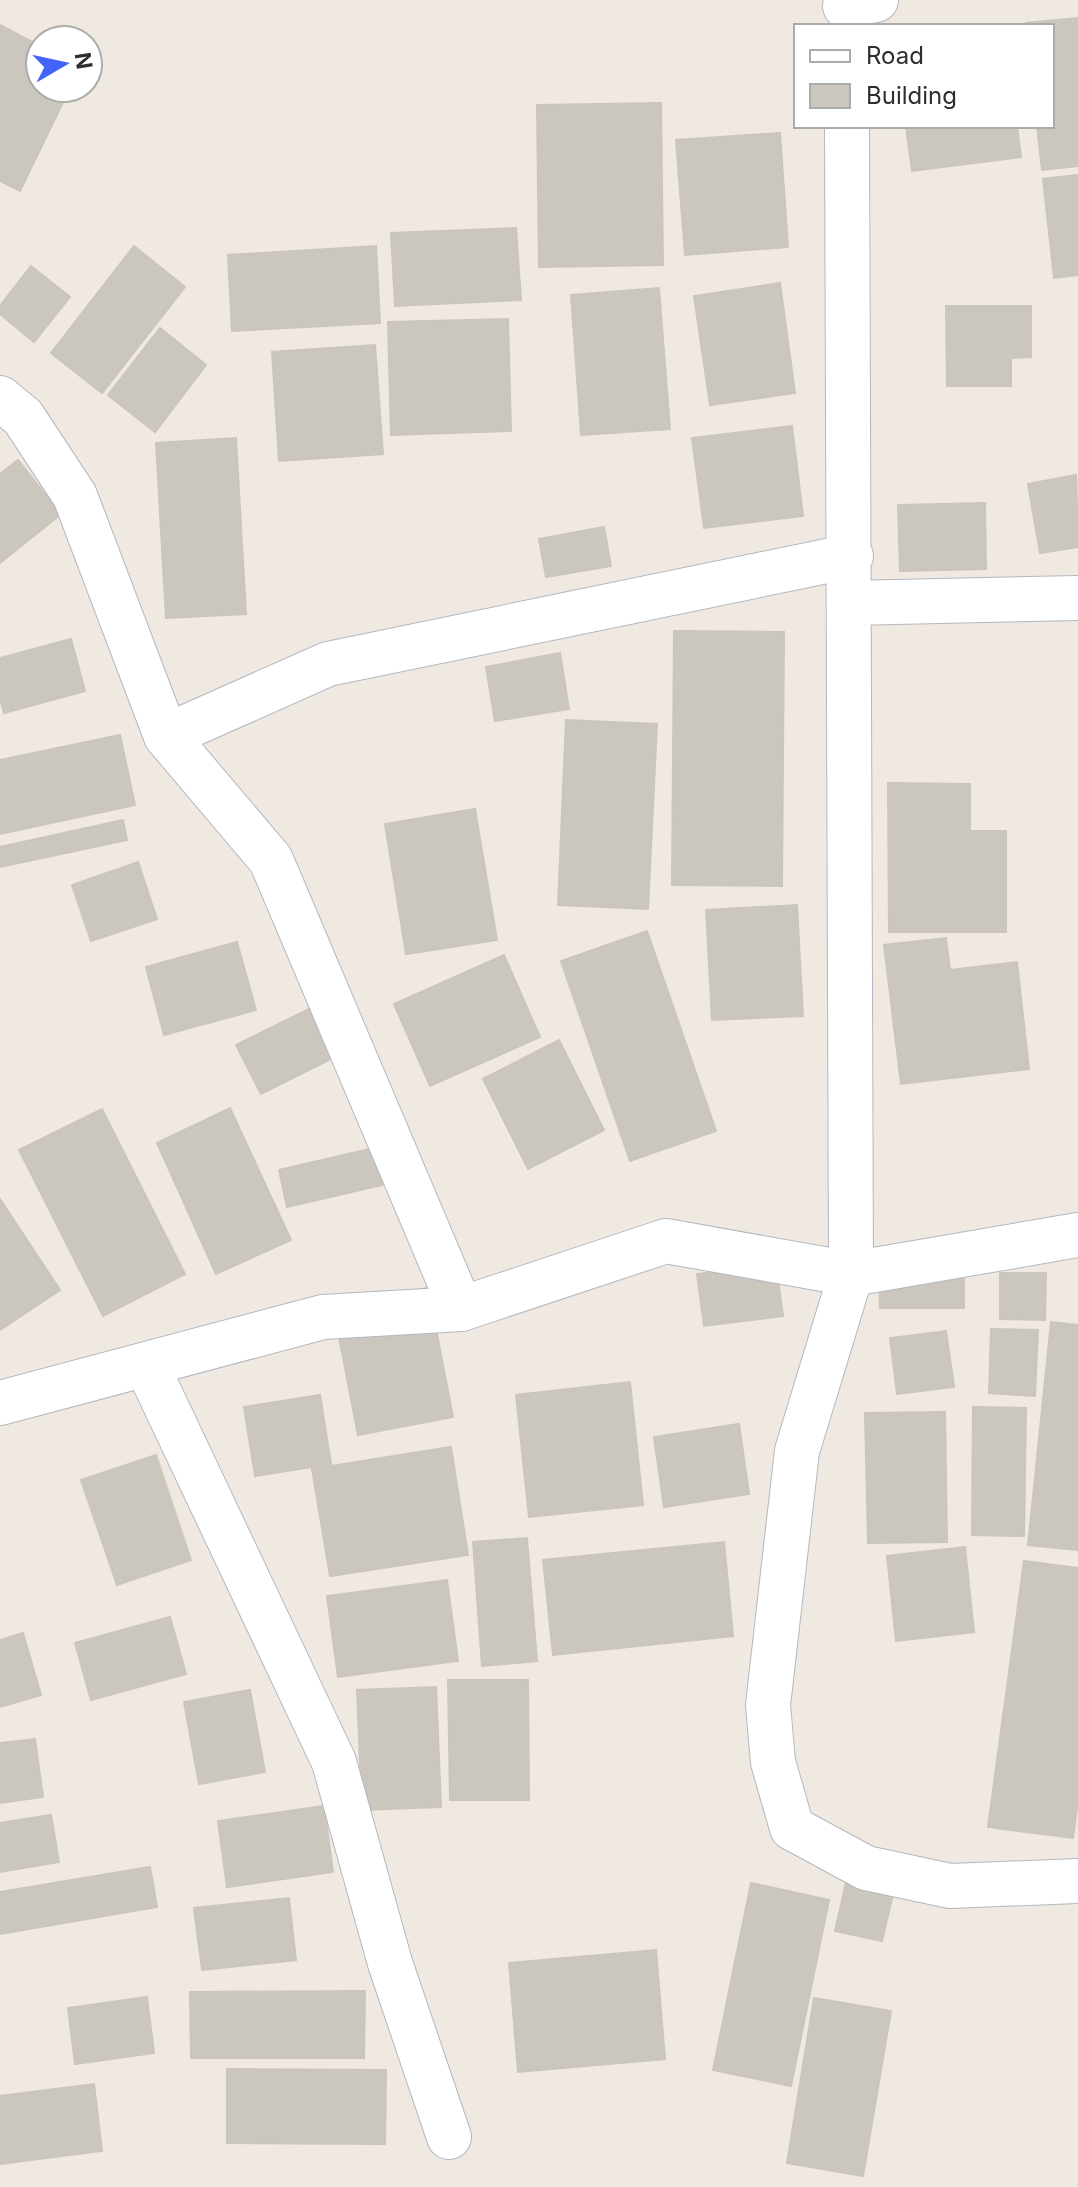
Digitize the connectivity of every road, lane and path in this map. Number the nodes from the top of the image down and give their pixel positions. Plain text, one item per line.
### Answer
1 (847, 128) edge
2 (0, 398) edge
3 (851, 556) junction
4 (1078, 598) edge
5 (851, 603) junction
6 (166, 736) junction
7 (1078, 1235) edge
8 (851, 1274) junction
9 (461, 1309) junction
10 (147, 1366) junction
11 (0, 1403) edge
12 (1078, 1881) edge
13 (449, 2137) dead end

1 - 3 street
2 - 6 street
3 - 5 street
3 - 6 street
4 - 5 street
5 - 8 street
6 - 9 street
7 - 8 street
8 - 9 street
8 - 12 street
9 - 10 street
10 - 11 street
10 - 13 street

